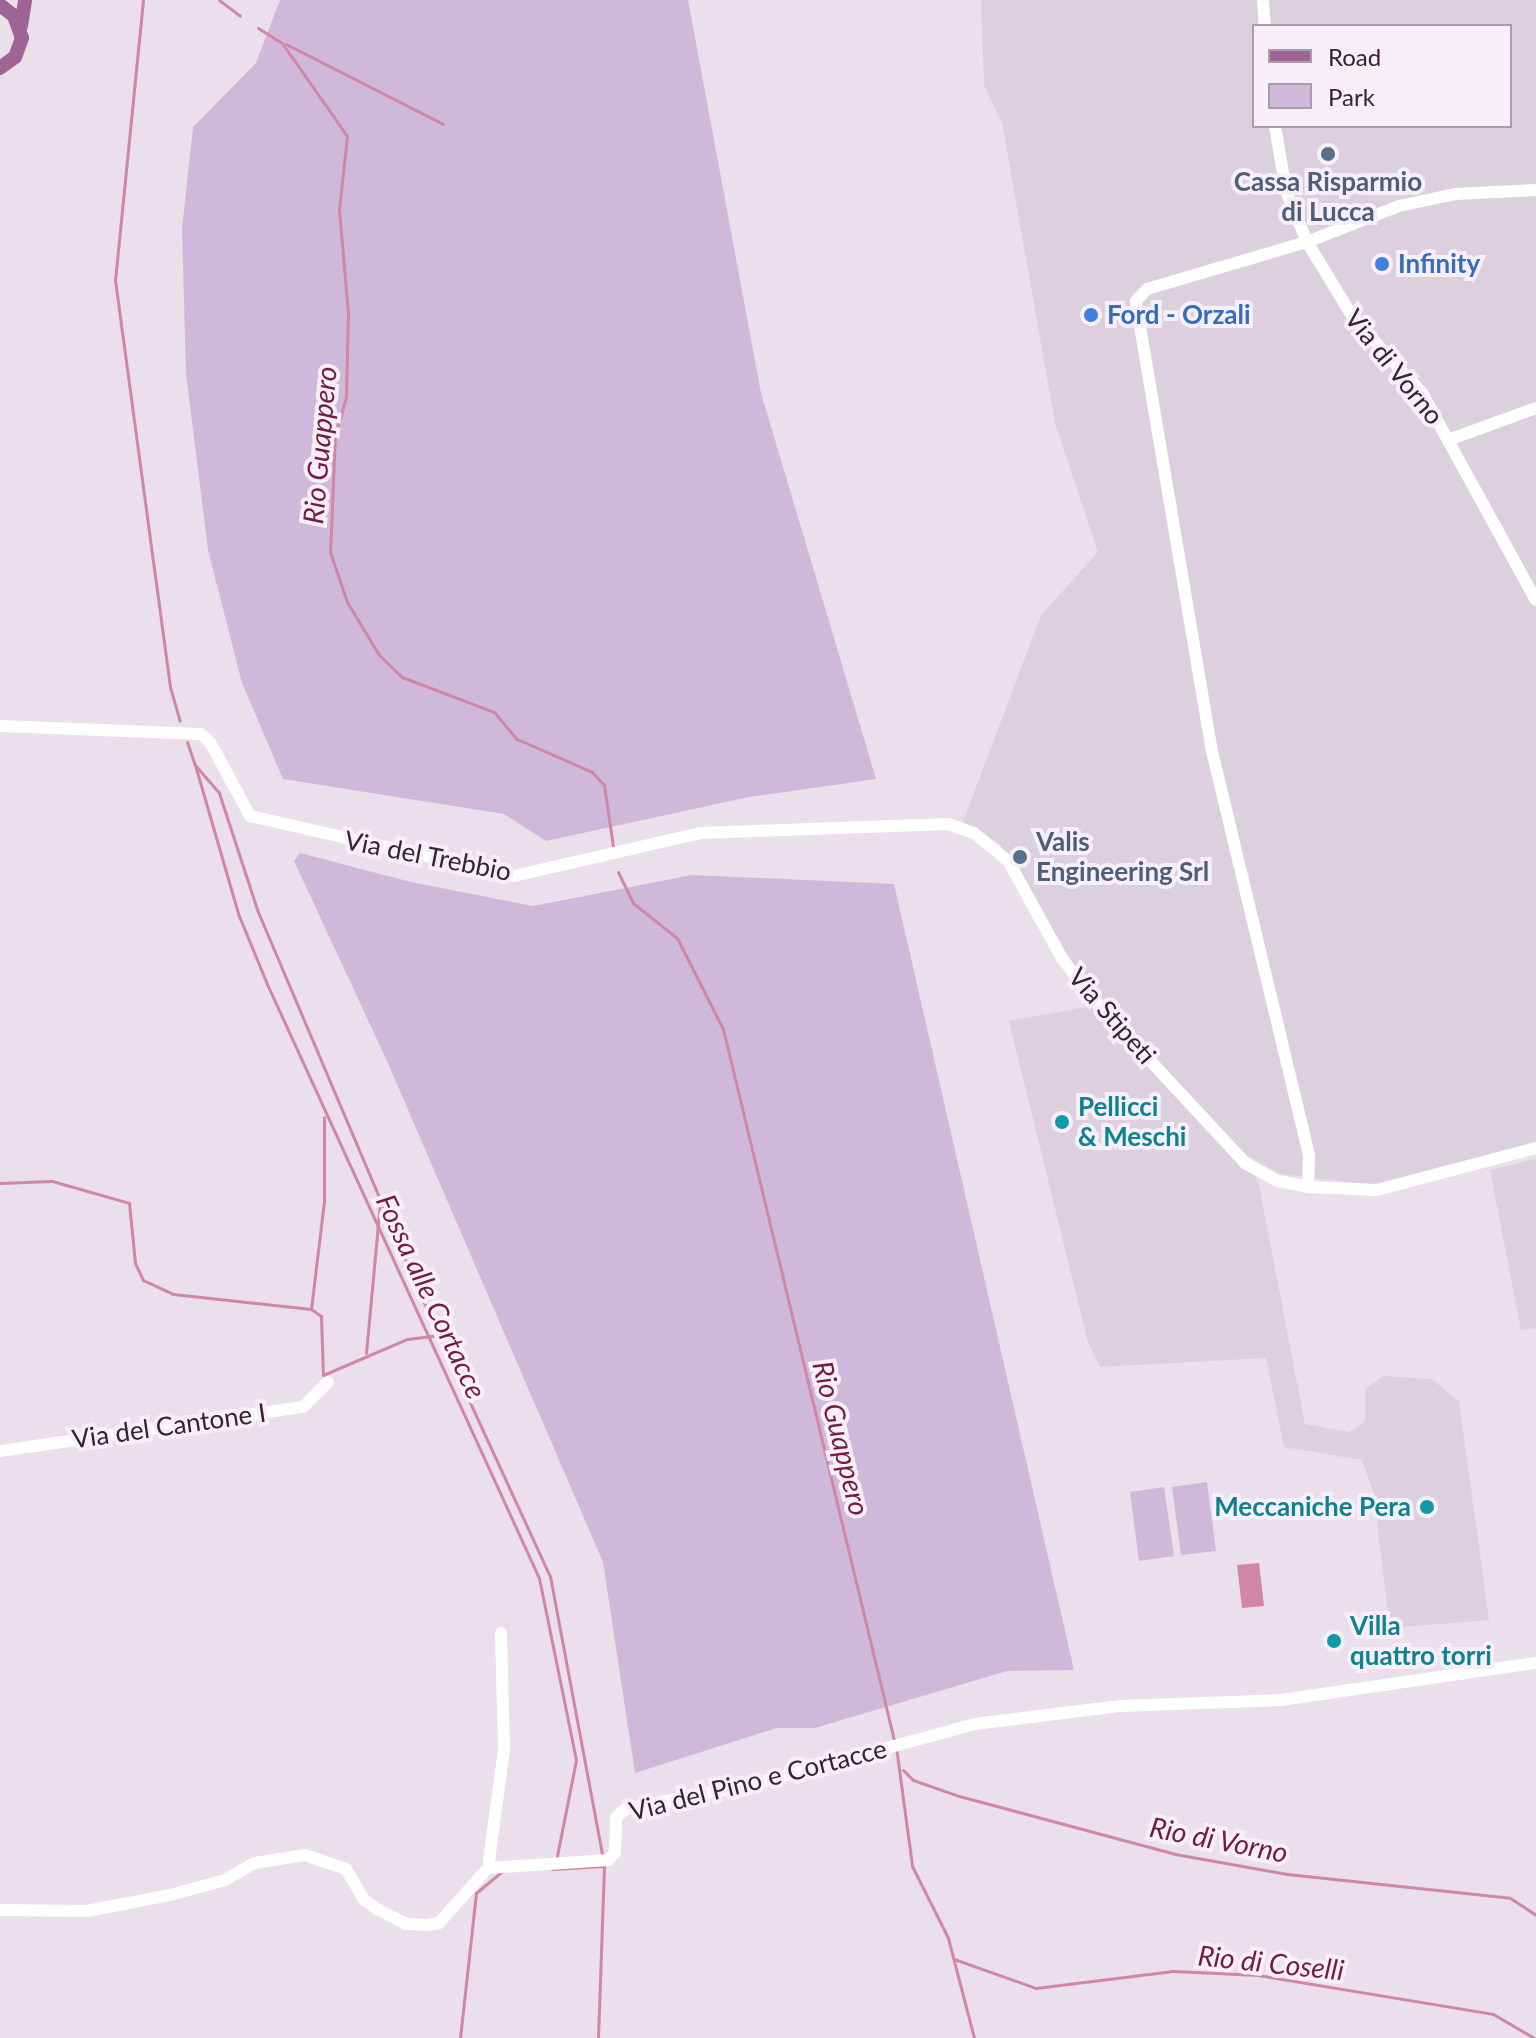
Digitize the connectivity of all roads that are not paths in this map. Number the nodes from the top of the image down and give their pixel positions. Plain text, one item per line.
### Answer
1 (25, 0) edge
2 (1263, 0) edge
3 (0, 5) edge
4 (1265, 24) edge
5 (21, 31) junction
6 (2, 70) edge
7 (1275, 128) edge
8 (1536, 190) edge
9 (1307, 242) junction
10 (1536, 408) edge
11 (1451, 439) junction
12 (1536, 600) edge
13 (0, 726) edge
14 (948, 824) joint
15 (1536, 1148) edge
16 (1308, 1187) junction
17 (328, 1382) dead end
18 (0, 1451) edge
19 (501, 1633) dead end
20 (1536, 1663) edge
21 (488, 1868) junction
22 (0, 1910) edge

1 - 5 main road
2 - 4 street
3 - 5 main road
5 - 6 main road
7 - 9 street, Via di Vorno
8 - 9 street
9 - 11 street, Via di Vorno
9 - 16 street
10 - 11 street
11 - 12 street, Via di Vorno
13 - 14 street, Via del Trebbio
14 - 16 street, Via Stipeti
15 - 16 street, Via Stipeti
17 - 18 street, Via del Cantone I
19 - 21 street
20 - 21 street, Via del Pino e Cortacce
21 - 22 street

